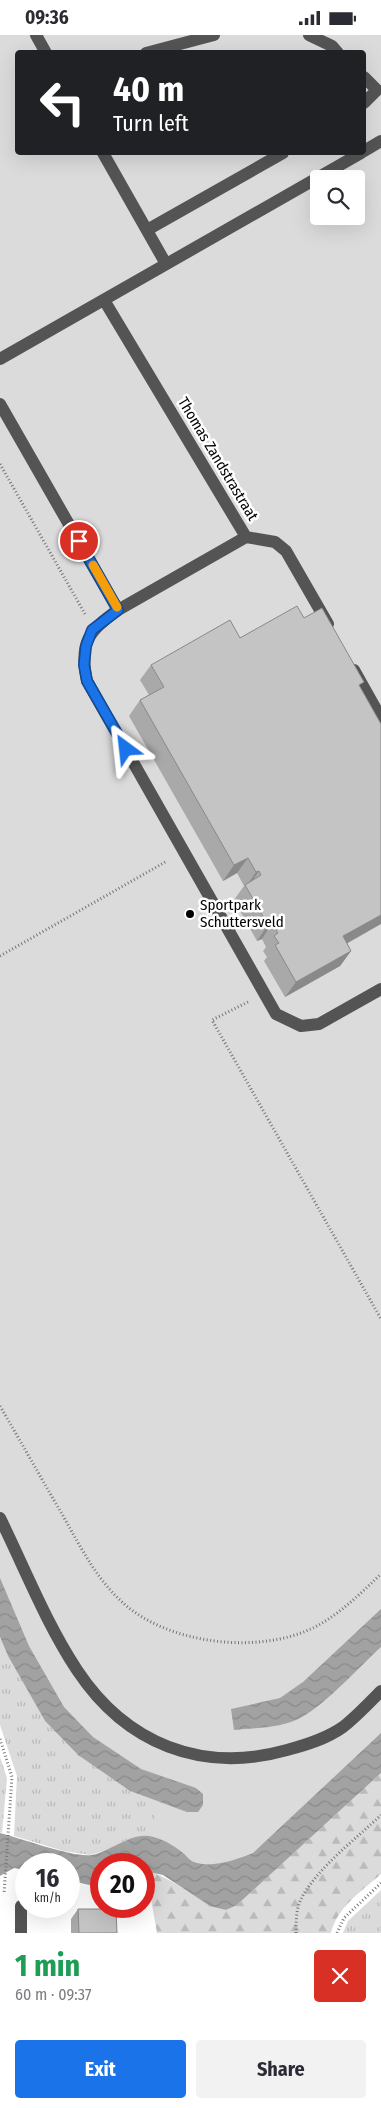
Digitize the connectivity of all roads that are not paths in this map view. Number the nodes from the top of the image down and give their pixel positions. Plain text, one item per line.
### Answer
1 (36, 35) edge
2 (214, 35) edge
3 (309, 35) edge
4 (44, 50) edge
5 (157, 50) edge
6 (335, 50) edge
7 (366, 79) edge
8 (366, 101) edge
9 (381, 141) edge
10 (366, 150) edge
11 (104, 155) edge
12 (280, 155) edge
13 (357, 155) edge
14 (148, 230) junction
15 (166, 264) junction
16 (104, 300) junction
17 (0, 359) edge
18 (0, 404) edge
19 (246, 537) junction
20 (118, 610) junction
21 (334, 635) edge
22 (348, 659) edge
23 (381, 718) edge
24 (381, 989) edge
25 (0, 1518) edge
26 (381, 1691) edge
27 (21, 1918) edge
28 (22, 1933) edge

1 - 4 street
2 - 5 street
3 - 6 street
7 - 8 street
9 - 10 street
11 - 14 street
12 - 14 street
13 - 15 street
14 - 15 street
15 - 16 street
16 - 17 street
16 - 19 street, Thomas Zandstrastraat
18 - 20 street
19 - 20 street, Thomas Zandstrastraat
19 - 21 street
20 - 24 street, Thomas Zandstrastraat
22 - 23 street
25 - 26 street
27 - 28 street

